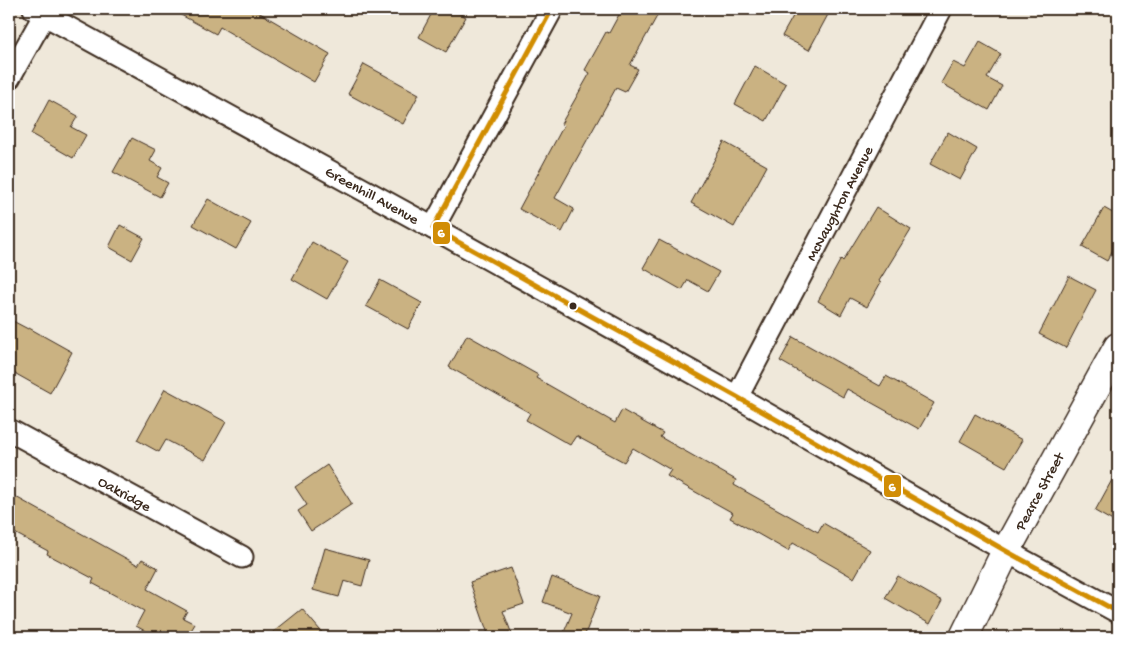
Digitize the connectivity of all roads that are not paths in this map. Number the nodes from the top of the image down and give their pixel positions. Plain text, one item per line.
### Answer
1 (552, 9) edge
2 (940, 9) edge
3 (40, 12) edge
4 (9, 78) edge
5 (433, 228) junction
6 (1118, 347) edge
7 (736, 398) junction
8 (9, 430) edge
9 (1006, 551) junction
10 (242, 557) dead end
11 (1118, 612) edge
12 (964, 637) edge

1 - 5 street
2 - 7 street, McNaughton Avenue
3 - 4 street
3 - 5 street, Greenhill Avenue
5 - 7 street, Greenhill Avenue
6 - 9 street, Pearce Street
7 - 9 street, Greenhill Avenue
8 - 10 street, Oakridge
9 - 11 street, Greenhill Avenue
9 - 12 street, Pearce Street

